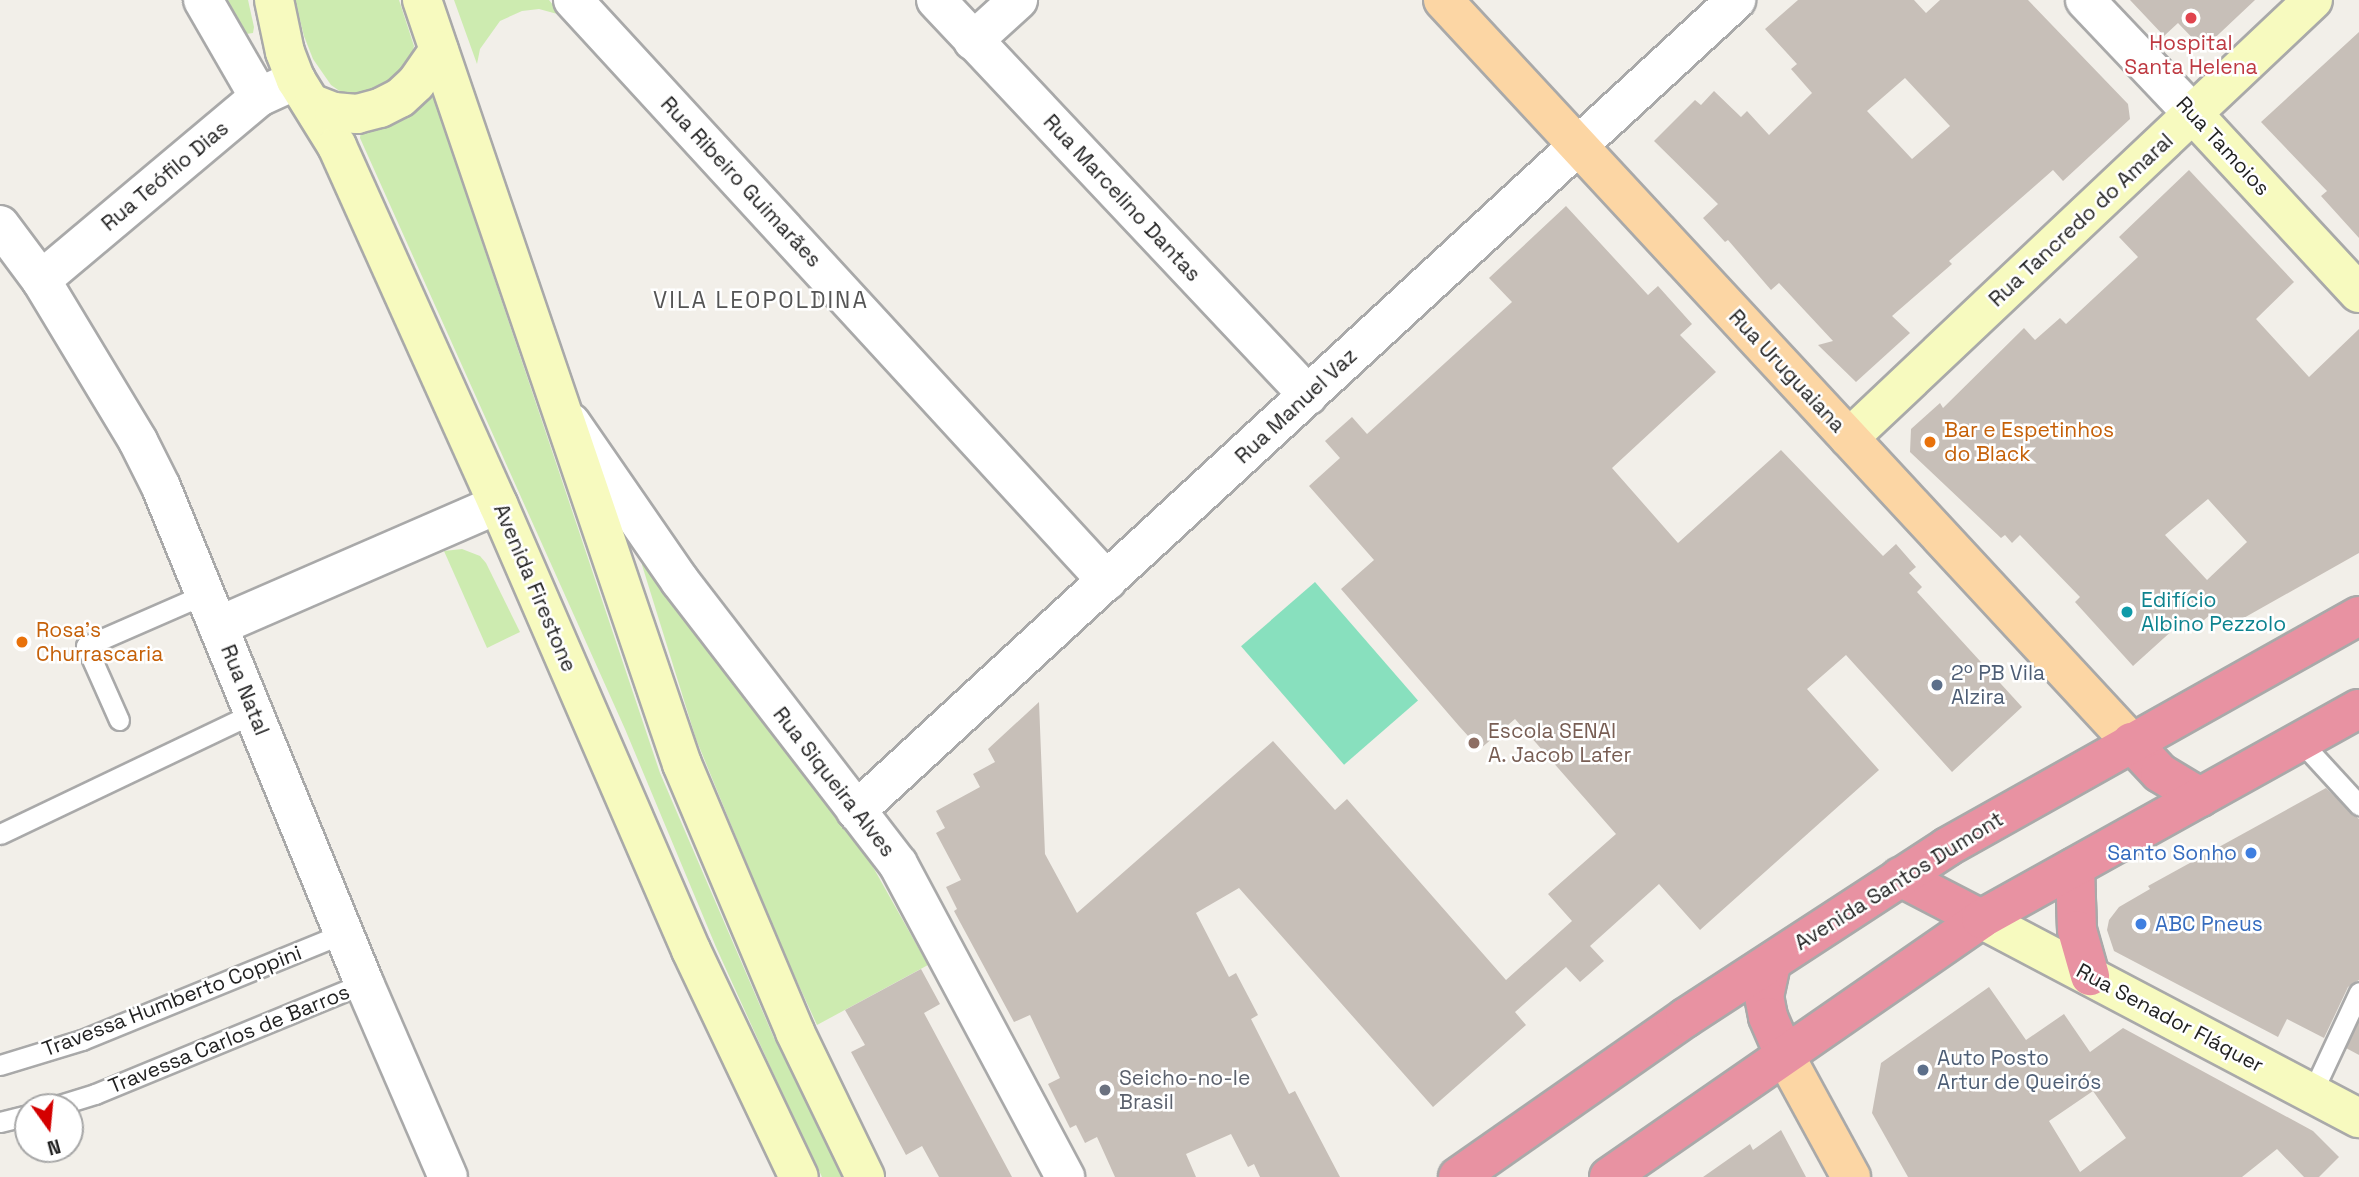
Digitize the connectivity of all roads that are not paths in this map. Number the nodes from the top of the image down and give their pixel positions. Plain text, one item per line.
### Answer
1 (203, 0) edge
2 (274, 0) edge
3 (422, 0) edge
4 (573, 0) edge
5 (936, 0) edge
6 (1018, 0) edge
7 (1443, 0) edge
8 (1736, 0) edge
9 (2085, 0) edge
10 (2312, 0) edge
11 (974, 41) junction
12 (439, 50) junction
13 (305, 92) junction
14 (259, 97) junction
15 (2193, 114) junction
16 (1578, 146) junction
17 (4, 239) edge
18 (41, 281) junction
19 (2359, 293) edge
20 (1308, 395) junction
21 (564, 412) junction
22 (1849, 438) junction
23 (498, 504) junction
24 (1107, 581) junction
25 (212, 610) junction
26 (2359, 616) edge
27 (2359, 709) edge
28 (254, 713) junction
29 (119, 720) dead end
30 (2131, 742) junction
31 (2301, 742) junction
32 (2200, 797) junction
33 (2359, 805) edge
34 (856, 811) junction
35 (0, 834) edge
36 (2075, 867) junction
37 (1900, 877) junction
38 (1981, 919) junction
39 (344, 933) junction
40 (1771, 964) junction
41 (2090, 976) junction
42 (364, 983) junction
43 (2359, 992) edge
44 (1784, 1054) junction
45 (0, 1065) edge
46 (2312, 1093) junction
47 (84, 1097) edge
48 (2359, 1118) edge
49 (448, 1177) edge
50 (799, 1177) edge
51 (865, 1177) edge
52 (1065, 1177) edge
53 (1458, 1177) edge
54 (1609, 1177) edge
55 (1851, 1177) edge

1 - 14 street
2 - 13 main road, Avenida Firestone
3 - 12 main road
4 - 24 street, Rua Ribeiro Guimarães
5 - 11 street, Rua Marcelino Dantas
6 - 11 street
7 - 16 main road, Rua Uruguaiana
8 - 16 street, Rua Manuel Vaz
9 - 15 street, Rua Tamoios
10 - 15 main road, Rua Tancredo do Amaral
11 - 20 street, Rua Marcelino Dantas
12 - 13 main road
12 - 21 main road
13 - 14 street, Rua Teófilo Dias
13 - 23 main road, Avenida Firestone
14 - 18 street, Rua Teófilo Dias
15 - 19 main road, Rua Tamoios
15 - 22 main road, Rua Tancredo do Amaral
16 - 20 street, Rua Manuel Vaz
16 - 22 main road, Rua Uruguaiana
17 - 18 street, Rua Natal
18 - 25 street, Rua Natal
20 - 24 street, Rua Manuel Vaz
21 - 34 street, Rua Siqueira Alves
21 - 51 main road
22 - 30 main road, Rua Uruguaiana
23 - 25 street
23 - 50 main road, Avenida Firestone
24 - 34 street, Rua Manuel Vaz
25 - 28 street, Rua Natal
25 - 29 lane
26 - 30 highway, Avenida Santos Dumont
27 - 31 highway
28 - 35 lane
28 - 39 street, Rua Natal
30 - 32 highway
30 - 37 highway, Avenida Santos Dumont
31 - 32 highway
31 - 33 lane
32 - 36 highway
34 - 52 street, Rua Siqueira Alves
36 - 38 highway
36 - 41 highway
37 - 38 highway
37 - 40 highway, Avenida Santos Dumont
38 - 41 main road, Rua Senador Fláquer
38 - 44 highway
39 - 42 street, Rua Natal
39 - 45 lane, Travessa Humberto Coppini
40 - 44 highway
40 - 53 highway, Avenida Santos Dumont
41 - 46 main road, Rua Senador Fláquer
42 - 47 lane, Travessa Carlos de Barros
42 - 49 street, Rua Natal
43 - 46 lane
44 - 54 highway
44 - 55 main road
46 - 48 main road, Rua Senador Fláquer

